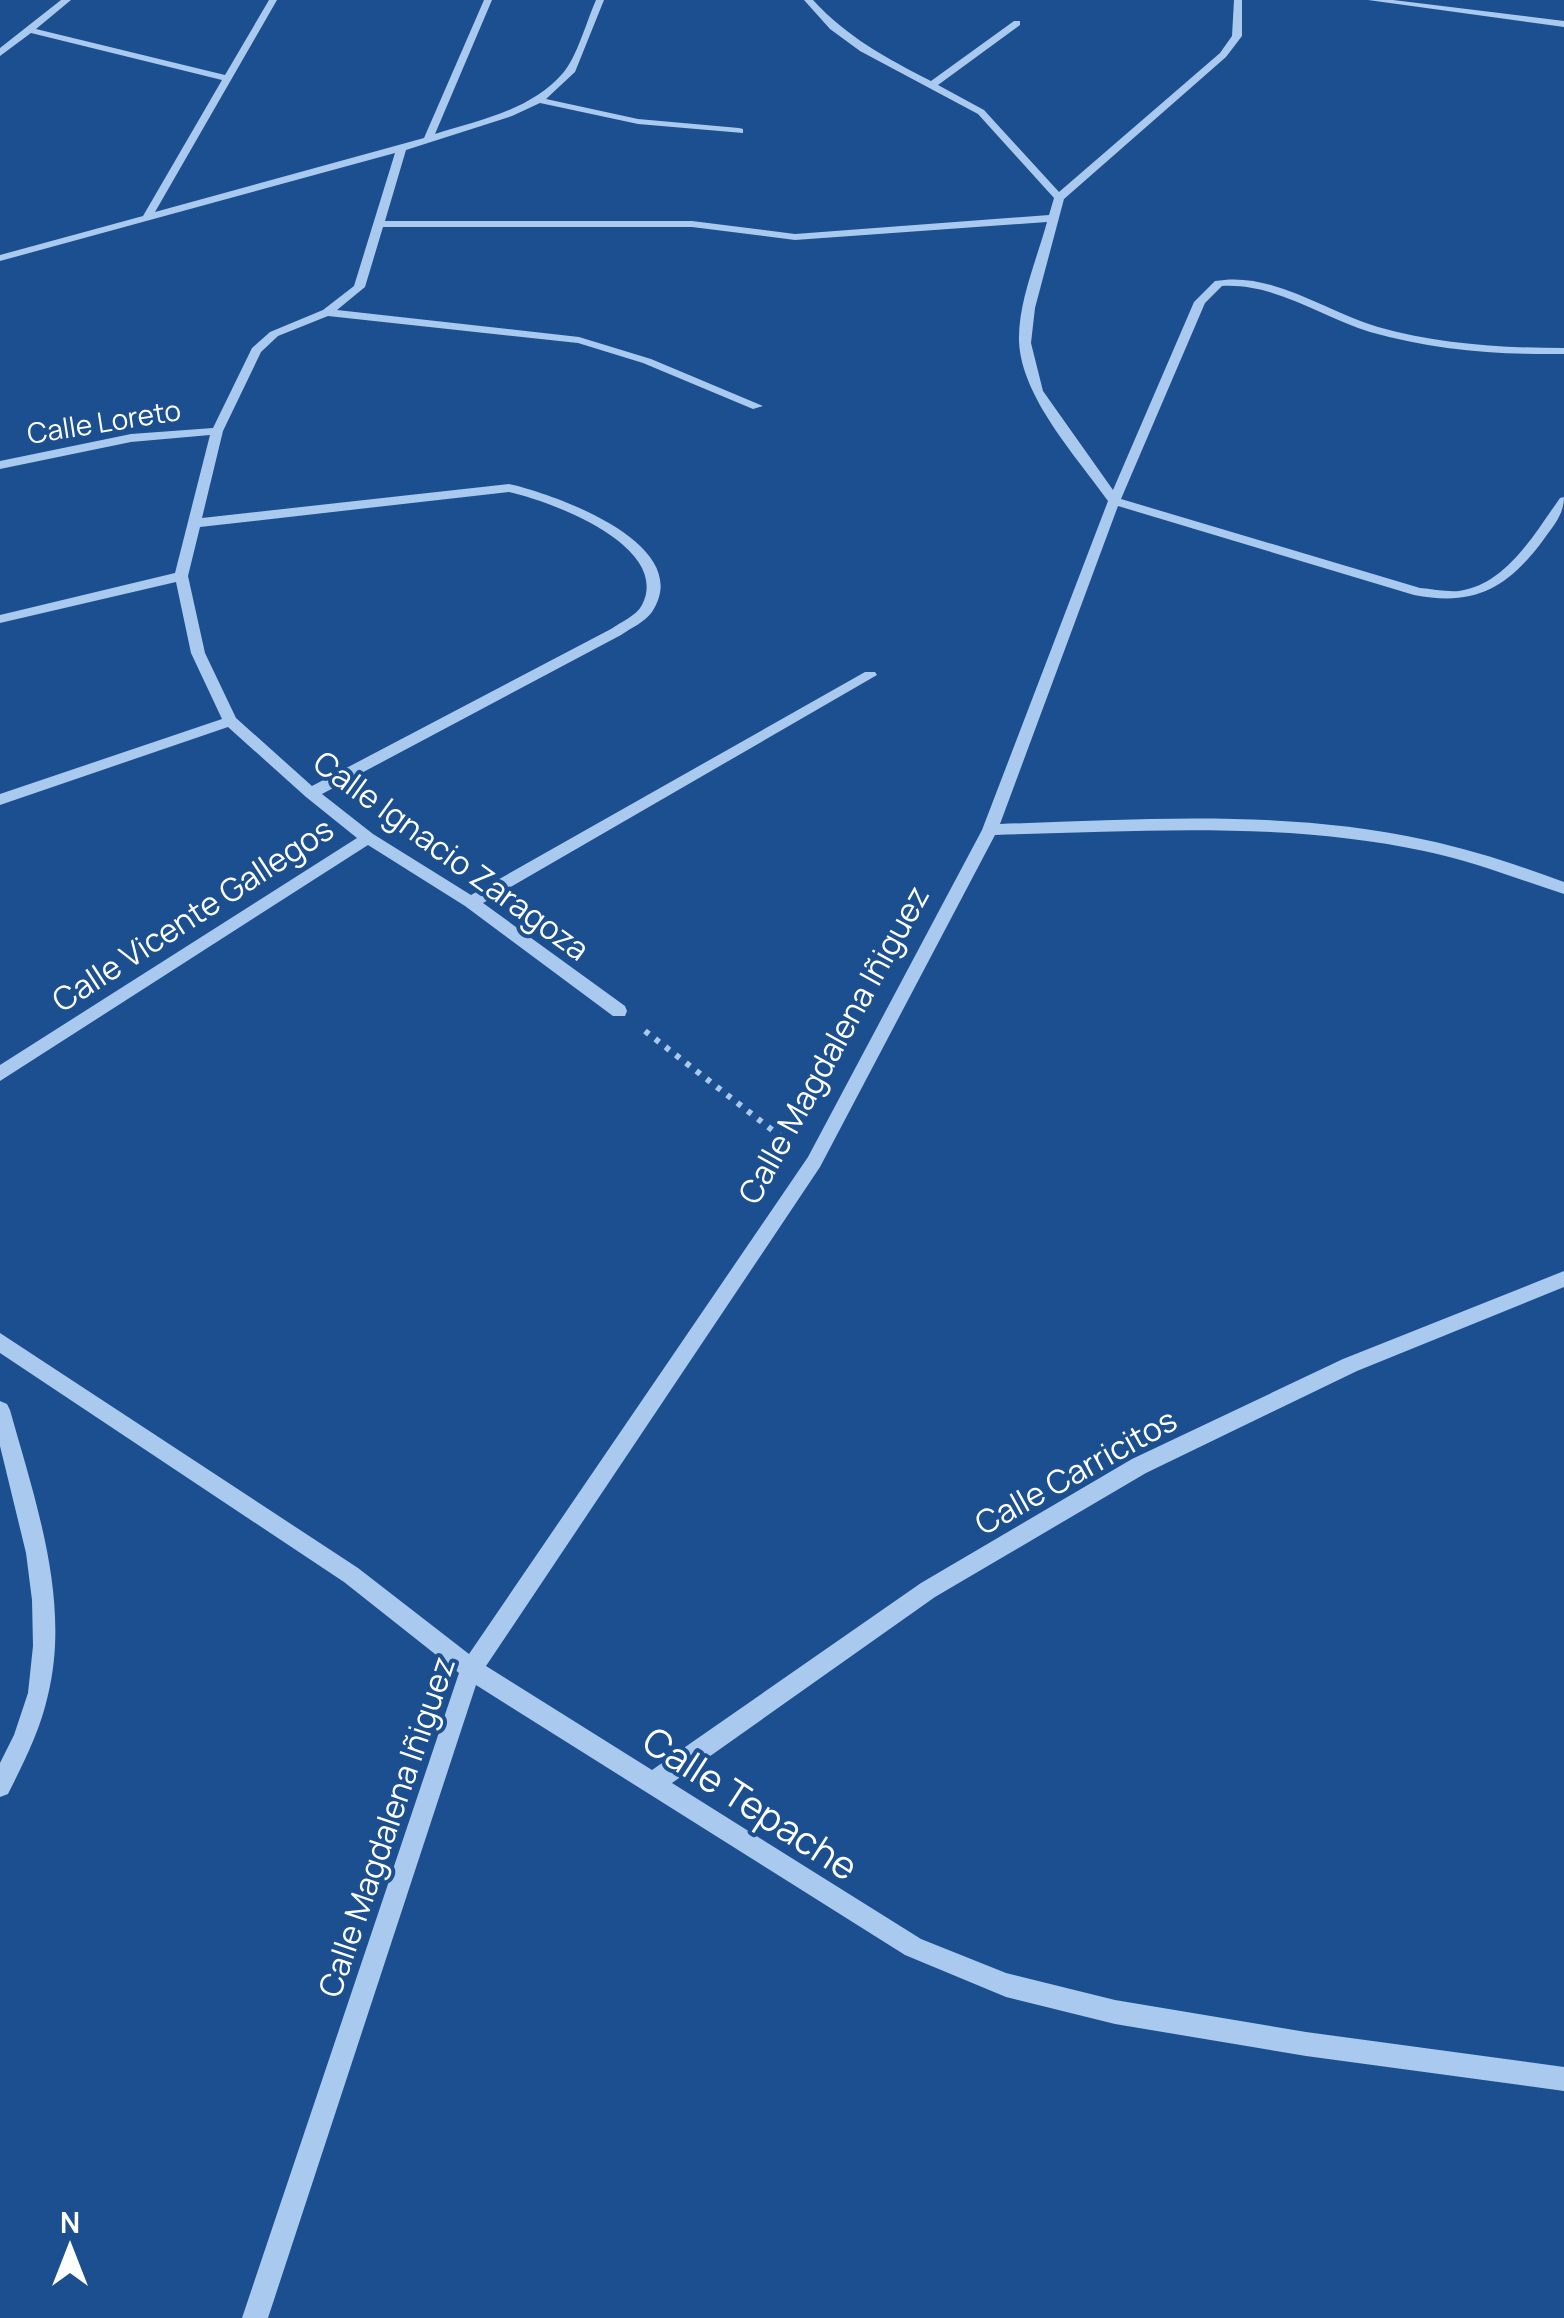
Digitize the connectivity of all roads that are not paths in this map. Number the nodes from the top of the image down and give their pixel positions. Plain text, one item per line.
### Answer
1 (67, 0) edge
2 (272, 0) edge
3 (488, 0) edge
4 (600, 0) edge
5 (808, 0) edge
6 (1238, 0) edge
7 (1372, 0) edge
8 (1017, 23) dead end
9 (1564, 24) edge
10 (32, 31) junction
11 (0, 52) edge
12 (228, 79) junction
13 (933, 84) junction
14 (538, 100) junction
15 (739, 131) dead end
16 (428, 140) junction
17 (402, 148) junction
18 (1059, 198) junction
19 (1054, 218) junction
20 (146, 219) junction
21 (380, 224) junction
22 (0, 258) edge
23 (327, 312) junction
24 (1564, 351) edge
25 (757, 406) dead end
26 (217, 431) junction
27 (0, 465) edge
28 (1114, 501) junction
29 (1564, 501) edge
30 (196, 523) junction
31 (180, 576) junction
32 (0, 618) edge
33 (870, 675) dead end
34 (230, 721) junction
35 (311, 793) junction
36 (0, 800) edge
37 (990, 830) junction
38 (368, 838) junction
39 (1564, 888) edge
40 (471, 902) junction
41 (619, 1011) road end
42 (0, 1074) edge
43 (1564, 1279) edge
44 (0, 1342) edge
45 (0, 1410) edge
46 (471, 1668) junction
47 (653, 1783) junction
48 (0, 1786) edge
49 (1564, 2079) edge
50 (255, 2318) edge

1 - 10 street
2 - 12 street
3 - 16 street
4 - 14 street
5 - 13 street
6 - 18 street
7 - 9 street
8 - 13 street
10 - 11 street
10 - 12 street
12 - 20 street
13 - 18 street
14 - 15 street
14 - 16 street
16 - 17 street
17 - 20 street
17 - 21 street
18 - 19 street
19 - 21 street
19 - 28 street
20 - 22 street
21 - 23 street
23 - 25 street
23 - 26 street, Calle Ignacio Zaragoza
24 - 28 street, Calle Magdalena Iñiguez
26 - 27 street, Calle Loreto
26 - 30 street, Calle Ignacio Zaragoza
28 - 29 street
28 - 37 street, Calle Magdalena Iñiguez
30 - 31 street, Calle Ignacio Zaragoza
30 - 35 street
31 - 32 street
31 - 34 street, Calle Ignacio Zaragoza
33 - 40 street
34 - 35 street, Calle Ignacio Zaragoza
34 - 36 street
35 - 38 street, Calle Ignacio Zaragoza
37 - 39 street
37 - 46 street, Calle Magdalena Iñiguez
38 - 40 street, Calle Ignacio Zaragoza
38 - 42 street, Calle Vicente Gallegos
40 - 41 street, Calle Ignacio Zaragoza
43 - 47 street, Calle Carricitos
44 - 46 street, Calle Tepache
45 - 48 street
46 - 47 street, Calle Tepache
46 - 50 street, Calle Magdalena Iñiguez
47 - 49 street, Calle Tepache

